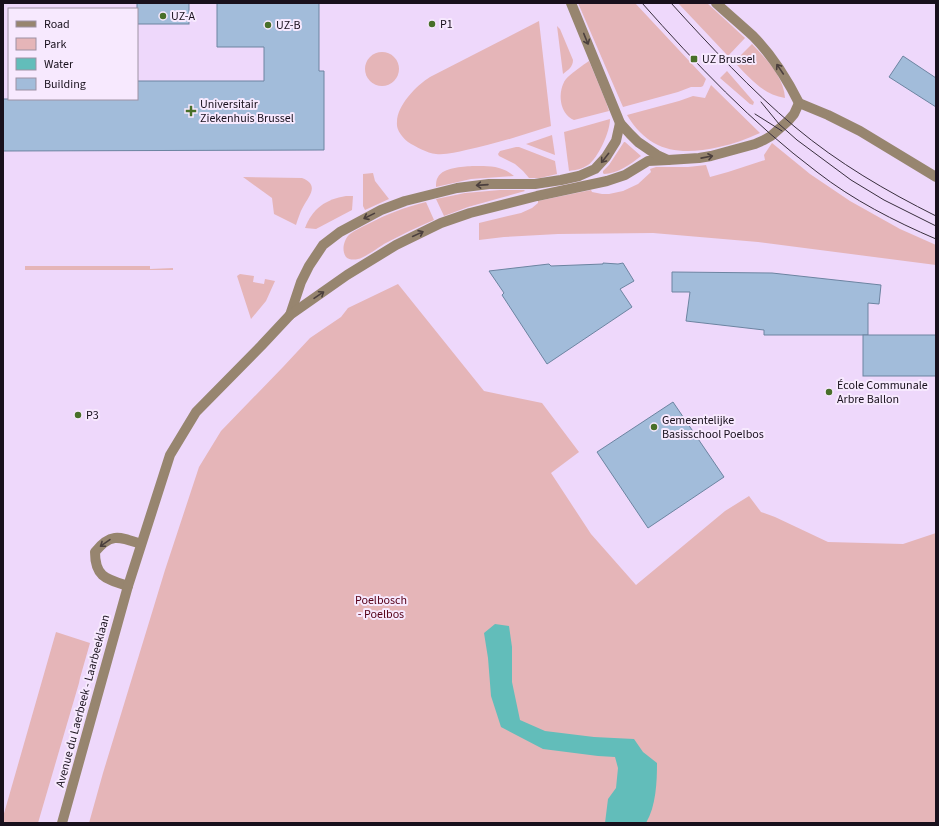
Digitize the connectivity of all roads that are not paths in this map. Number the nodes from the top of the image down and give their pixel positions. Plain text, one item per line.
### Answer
1 (572, 3) edge
2 (716, 3) edge
3 (799, 103) junction
4 (620, 123) junction
5 (668, 160) junction
6 (936, 177) edge
7 (290, 315) junction
8 (141, 544) junction
9 (128, 586) junction
10 (62, 823) edge

1 -> 4 street
3 -> 2 street
5 -> 3 street, Avenue du Laerbeek - Laarbeeklaan
3 - 6 street
4 - 5 street
4 -> 7 street, Avenue du Laerbeek - Laarbeeklaan
7 -> 5 street, Avenue du Laerbeek - Laarbeeklaan
7 - 8 street, Avenue du Laerbeek - Laarbeeklaan
8 - 9 street, Avenue du Laerbeek - Laarbeeklaan
8 -> 9 street
9 - 10 street, Avenue du Laerbeek - Laarbeeklaan

